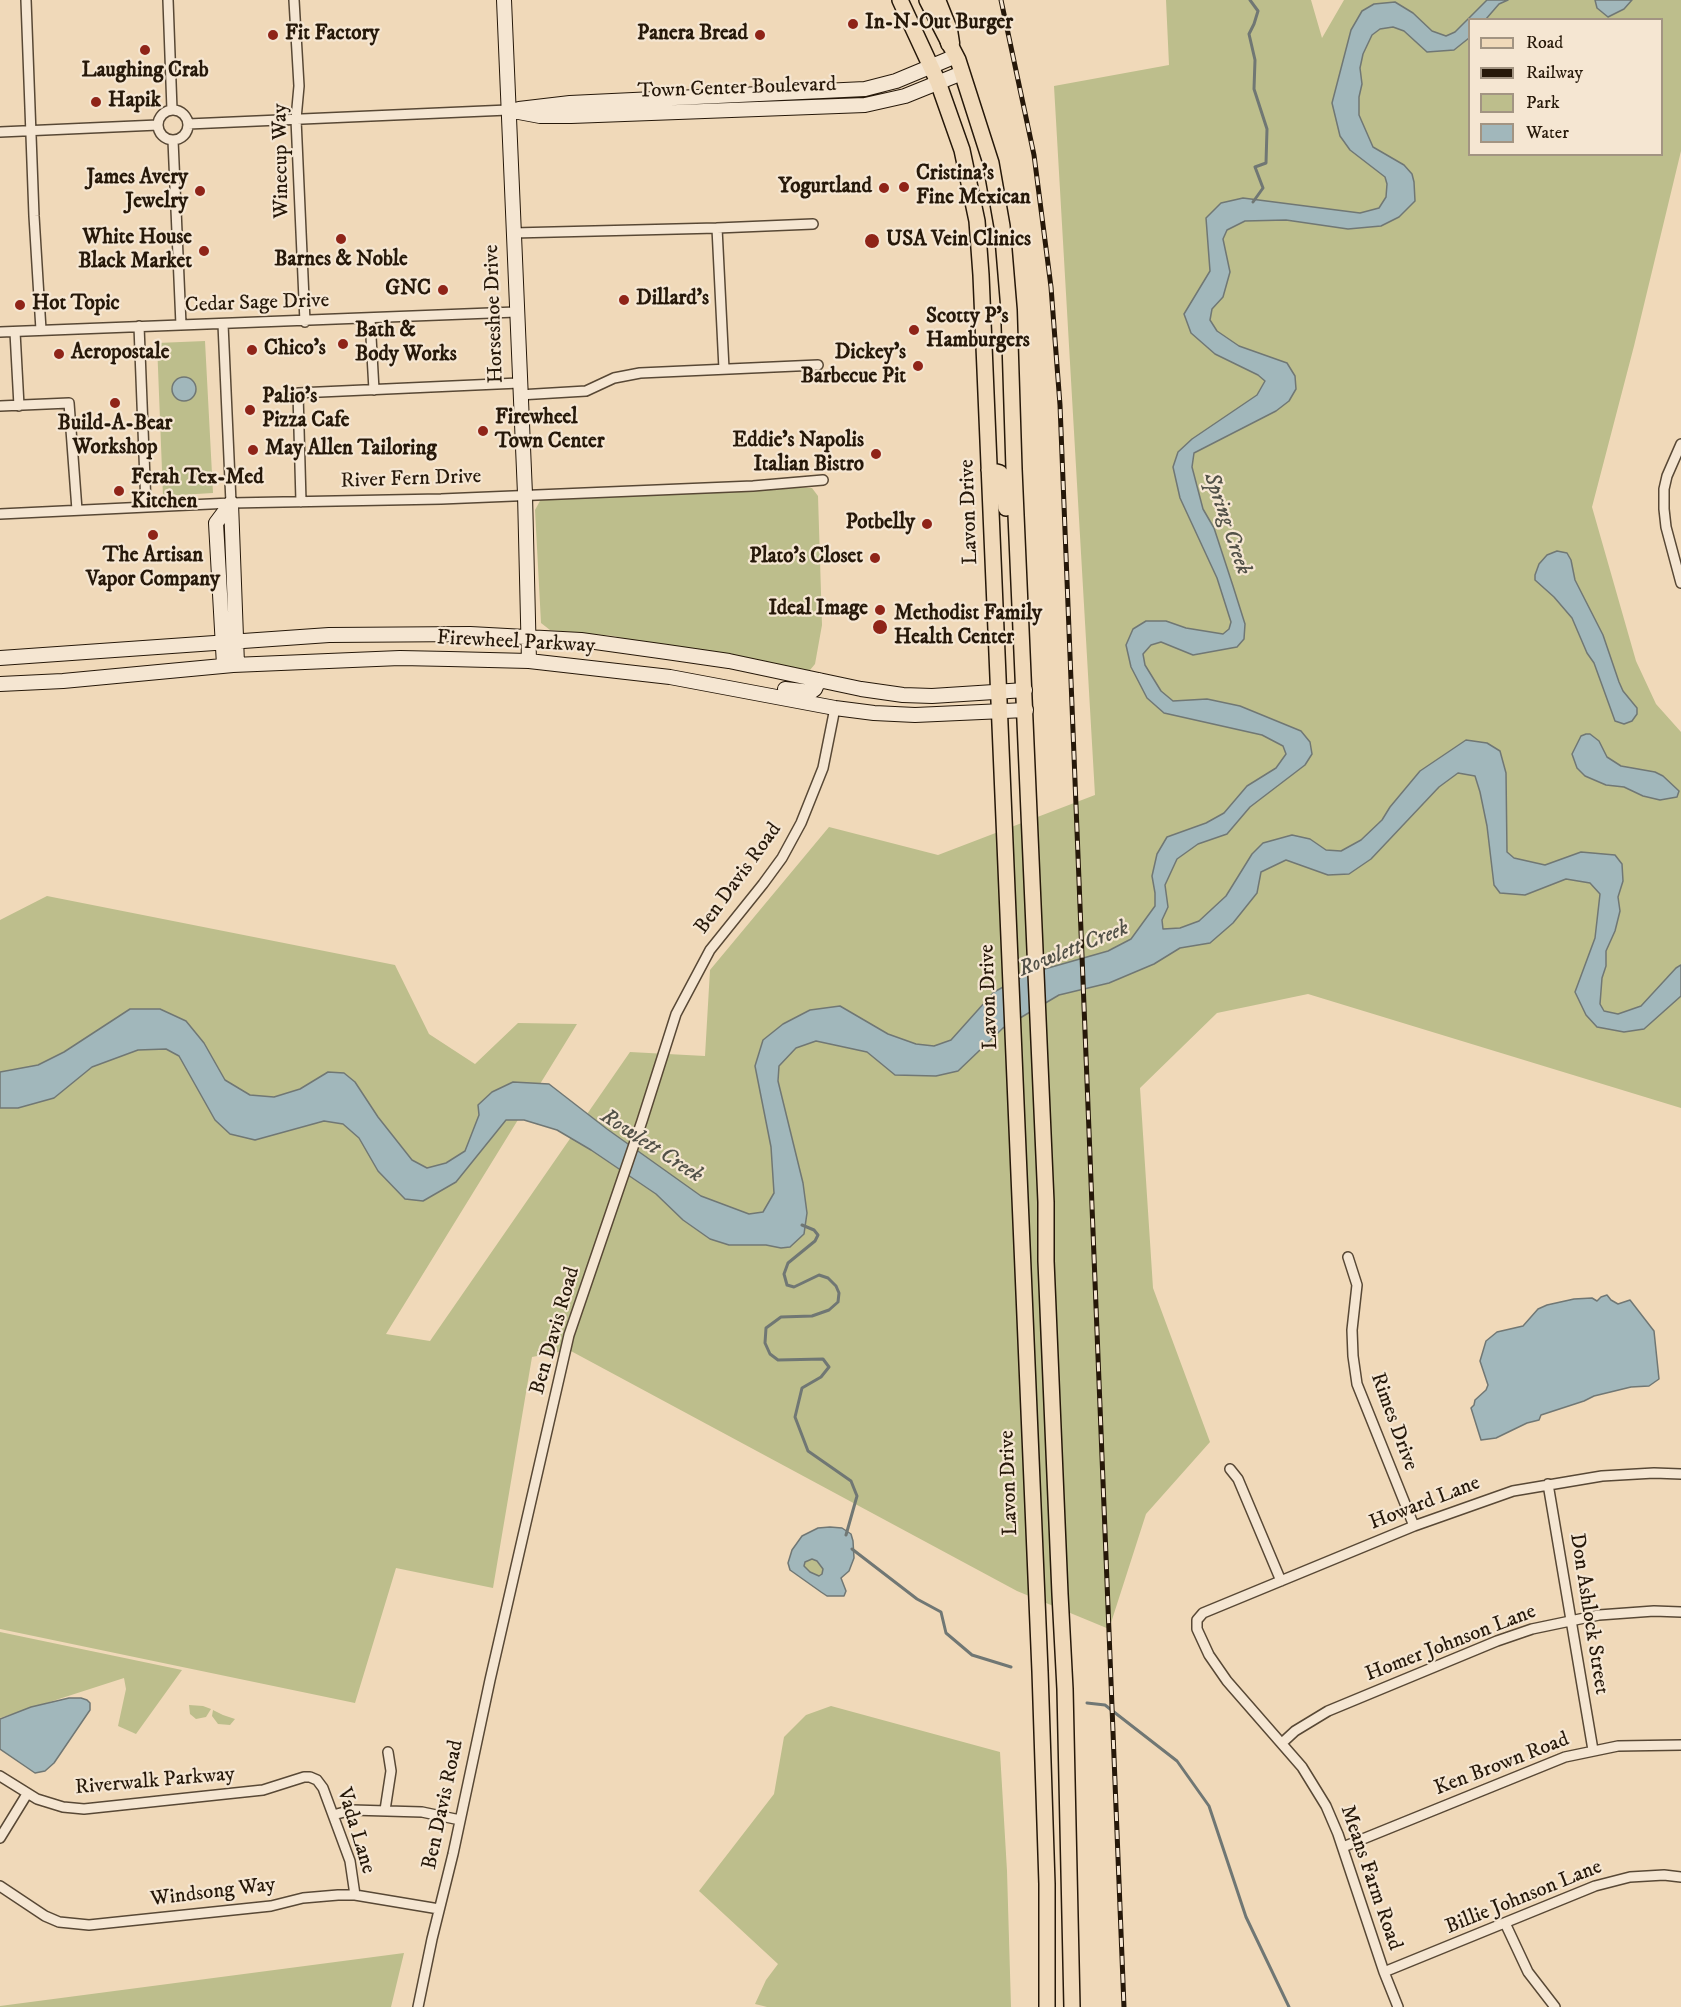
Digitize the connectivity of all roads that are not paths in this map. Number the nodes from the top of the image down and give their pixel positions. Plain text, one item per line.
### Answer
1 (26, 0) edge
2 (168, 0) edge
3 (294, 0) edge
4 (504, 0) edge
5 (900, 0) edge
6 (927, 0) edge
7 (936, 0) edge
8 (953, 50) junction
9 (932, 67) junction
10 (962, 73) junction
11 (938, 82) junction
12 (172, 110) junction
13 (508, 110) junction
14 (296, 119) junction
15 (188, 124) junction
16 (158, 125) junction
17 (32, 131) junction
18 (0, 132) edge
19 (174, 140) junction
20 (813, 224) dead end
21 (717, 228) junction
22 (513, 233) junction
23 (516, 312) junction
24 (370, 319) junction
25 (305, 322) junction
26 (223, 324) junction
27 (181, 325) junction
28 (139, 326) junction
29 (41, 330) junction
30 (0, 332) edge
31 (15, 332) junction
32 (818, 365) dead end
33 (724, 369) junction
34 (519, 389) junction
35 (374, 390) junction
36 (0, 406) edge
37 (18, 406) junction
38 (1681, 444) edge
39 (989, 470) junction
40 (823, 480) dead end
41 (525, 494) junction
42 (301, 502) junction
43 (231, 503) junction
44 (146, 506) junction
45 (77, 510) junction
46 (0, 514) edge
47 (1019, 570) junction
48 (1679, 571) edge
49 (1681, 583) edge
50 (529, 636) junction
51 (229, 642) junction
52 (0, 658) edge
53 (529, 662) junction
54 (230, 665) junction
55 (670, 677) junction
56 (819, 680) junction
57 (0, 684) edge
58 (1025, 690) junction
59 (998, 693) junction
60 (836, 708) junction
61 (1026, 710) junction
62 (998, 712) junction
63 (1347, 1257) dead end
64 (1230, 1469) dead end
65 (1681, 1474) edge
66 (1548, 1484) junction
67 (1414, 1526) junction
68 (1281, 1581) junction
69 (1681, 1612) edge
70 (1197, 1620) joint
71 (1571, 1621) junction
72 (1282, 1743) junction
73 (1681, 1745) edge
74 (1593, 1750) junction
75 (388, 1752) dead end
76 (0, 1776) edge
77 (317, 1780) joint
78 (27, 1794) junction
79 (385, 1810) junction
80 (333, 1815) junction
81 (460, 1820) junction
82 (0, 1838) edge
83 (1343, 1847) junction
84 (1681, 1876) edge
85 (0, 1886) edge
86 (355, 1894) junction
87 (439, 1909) junction
88 (1505, 1923) junction
89 (1384, 1972) junction
90 (418, 2007) edge
91 (1047, 2007) edge
92 (1072, 2007) edge
93 (1398, 2007) edge
94 (1555, 2007) edge

1 - 17 street
2 - 12 street
3 - 14 street, Winecup Way
4 - 13 main road, Horseshoe Drive
5 - 9 main road, Lavon Drive
6 - 8 main road
7 - 8 highway
8 - 9 main road, Town Center Boulevard
8 - 10 main road
9 - 11 main road, Lavon Drive
9 - 13 main road, Town Center Boulevard
10 - 11 main road, Town Center Boulevard
10 - 47 main road
11 - 13 main road, Town Center Boulevard
11 - 39 main road, Lavon Drive
12 - 15 street
12 - 16 street
13 - 14 street, Town Center Boulevard
13 - 22 main road, Horseshoe Drive
14 - 15 street, Town Center Boulevard
14 - 25 street, Winecup Way
15 - 19 street
16 - 17 street
16 - 19 street
17 - 18 street
17 - 29 street
19 - 27 street
20 - 21 street
21 - 22 street
21 - 33 street
22 - 23 main road, Horseshoe Drive
23 - 24 street, Cedar Sage Drive
23 - 34 main road, Horseshoe Drive
24 - 25 street, Cedar Sage Drive
24 - 35 street
25 - 26 street, Cedar Sage Drive
26 - 27 street, Cedar Sage Drive
26 - 43 street
27 - 28 street, Cedar Sage Drive
28 - 29 street, Cedar Sage Drive
28 - 44 street
29 - 31 street, Cedar Sage Drive
30 - 31 street, Cedar Sage Drive
31 - 37 street
32 - 33 street
33 - 34 street
34 - 35 street
34 - 41 main road, Horseshoe Drive
35 - 42 street
36 - 37 street
37 - 45 street
38 - 48 street
39 - 47 main road
39 - 59 main road, Lavon Drive
40 - 41 street, River Fern Drive
41 - 42 street, River Fern Drive
41 - 50 main road, Horseshoe Drive
42 - 43 street, River Fern Drive
43 - 44 street, River Fern Drive
43 - 51 main road
44 - 45 street, River Fern Drive
45 - 46 street, River Fern Drive
47 - 58 main road
48 - 49 street
50 - 51 main road, Firewheel Parkway
50 - 53 main road, Horseshoe Drive
50 - 56 main road, Firewheel Parkway
51 - 52 main road, Firewheel Parkway
51 - 54 main road
53 - 54 main road, Firewheel Parkway
53 - 55 main road, Firewheel Parkway
54 - 57 main road, Firewheel Parkway
55 - 56 main road
55 - 60 main road, Firewheel Parkway
56 - 59 main road, Firewheel Parkway
58 - 59 main road, Firewheel Parkway
58 - 61 main road
59 - 62 main road, Lavon Drive
60 - 62 main road, Firewheel Parkway
60 - 81 street, Ben Davis Road
61 - 62 main road, Firewheel Parkway
61 - 92 main road
62 - 91 main road, Lavon Drive
63 - 67 street, Rimes Drive
64 - 68 street
65 - 66 street, Howard Lane
66 - 67 street, Howard Lane
66 - 71 street, Don Ashlock Street
67 - 68 street, Howard Lane
68 - 70 street, Howard Lane
69 - 71 street, Homer Johnson Lane
70 - 72 street, Means Farm Road
71 - 72 street, Homer Johnson Lane
71 - 74 street, Don Ashlock Street
72 - 83 street, Means Farm Road
73 - 74 street, Ken Brown Road
74 - 83 street, Ken Brown Road
75 - 79 street
76 - 78 street, Riverwalk Parkway
77 - 78 street, Riverwalk Parkway
77 - 80 street, Vada Lane
78 - 82 street
79 - 80 street
79 - 81 street
80 - 86 street, Vada Lane
81 - 87 street, Ben Davis Road
83 - 89 street, Means Farm Road
84 - 88 street, Billie Johnson Lane
85 - 86 street, Windsong Way
86 - 87 street, Windsong Way
87 - 90 street, Ben Davis Road
88 - 89 street, Billie Johnson Lane
88 - 94 street
89 - 93 street, Means Farm Road

